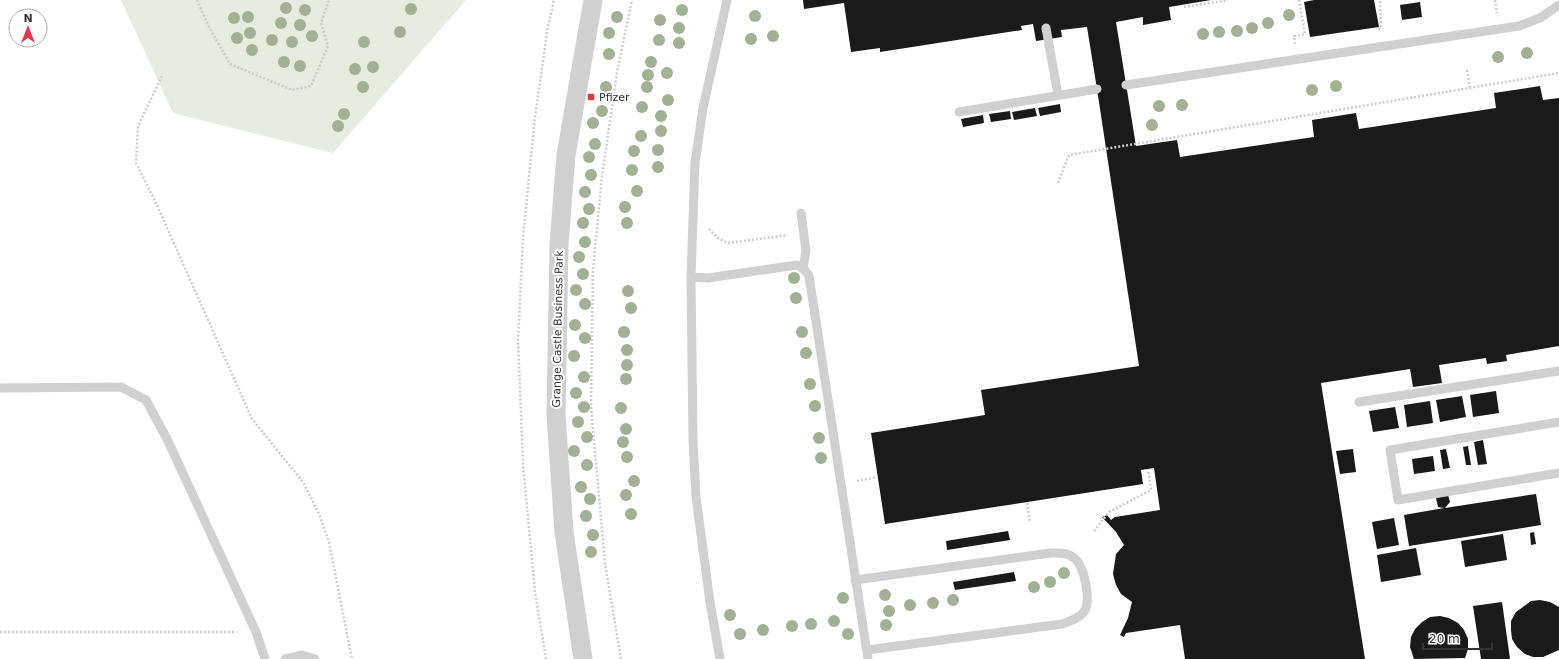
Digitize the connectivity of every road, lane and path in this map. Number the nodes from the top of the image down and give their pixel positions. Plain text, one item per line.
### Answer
1 (197, 0) edge
2 (329, 0) edge
3 (554, 0) edge
4 (593, 0) edge
5 (632, 0) edge
6 (727, 0) edge
7 (1228, 0) edge
8 (1299, 0) edge
9 (1380, 0) edge
10 (1559, 5) edge
11 (1184, 7) dead end
12 (1046, 28) dead end
13 (1375, 29) dead end
14 (1295, 41) dead end
15 (1467, 70) dead end
16 (1559, 73) edge
17 (162, 76) dead end
18 (1126, 85) dead end
19 (1470, 88) junction
20 (1097, 89) dead end
21 (1058, 95) junction
22 (959, 112) dead end
23 (1058, 183) dead end
24 (800, 213) dead end
25 (803, 268) junction
26 (691, 277) junction
27 (1559, 371) edge
28 (0, 388) edge
29 (1359, 402) dead end
30 (1559, 422) edge
31 (1148, 469) dead end
32 (1559, 473) edge
33 (878, 477) dead end
34 (854, 481) dead end
35 (1027, 503) dead end
36 (1030, 522) dead end
37 (1094, 531) dead end
38 (855, 580) junction
39 (0, 632) edge
40 (256, 632) junction
41 (867, 655) edge
42 (265, 659) edge
43 (285, 659) edge
44 (315, 659) edge
45 (352, 659) edge
46 (546, 659) edge
47 (583, 659) edge
48 (621, 659) edge
49 (720, 659) edge

1 - 2 path
3 - 46 path
4 - 47 street, Grange Castle Business Park
5 - 48 path
6 - 26 lane
7 - 11 path
8 - 14 path
9 - 13 path
10 - 18 lane
12 - 21 lane
15 - 19 path
16 - 19 path
17 - 45 path
19 - 23 path
20 - 21 lane
21 - 22 lane
24 - 25 lane
25 - 26 lane
25 - 38 lane
26 - 49 lane
27 - 29 lane
28 - 40 lane
30 - 32 lane
31 - 37 path
33 - 34 path
35 - 36 path
38 - 41 lane
38 - 41 lane
39 - 40 path
40 - 42 lane
43 - 44 lane

